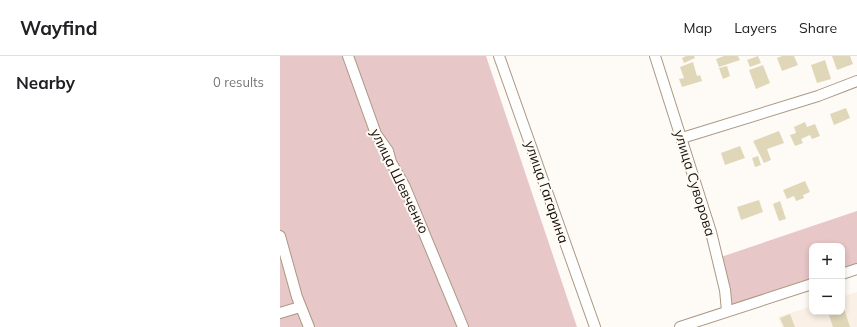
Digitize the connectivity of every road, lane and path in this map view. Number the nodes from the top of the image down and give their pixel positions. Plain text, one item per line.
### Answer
1 (348, 56) edge
2 (499, 56) edge
3 (655, 56) edge
4 (857, 81) edge
5 (682, 138) junction
6 (280, 236) edge
7 (857, 269) edge
8 (845, 273) edge
9 (809, 285) edge
10 (300, 307) junction
11 (727, 312) junction
12 (280, 313) edge
13 (309, 327) edge
14 (463, 327) edge
15 (595, 327) edge
16 (680, 327) edge

1 - 14 street, улица Шевченко
2 - 15 street, улица Гагарина
3 - 5 street, улица Суворова
4 - 5 street
5 - 11 street, улица Суворова
6 - 10 street
7 - 8 street
9 - 11 street
10 - 12 street
10 - 13 street
11 - 16 street

